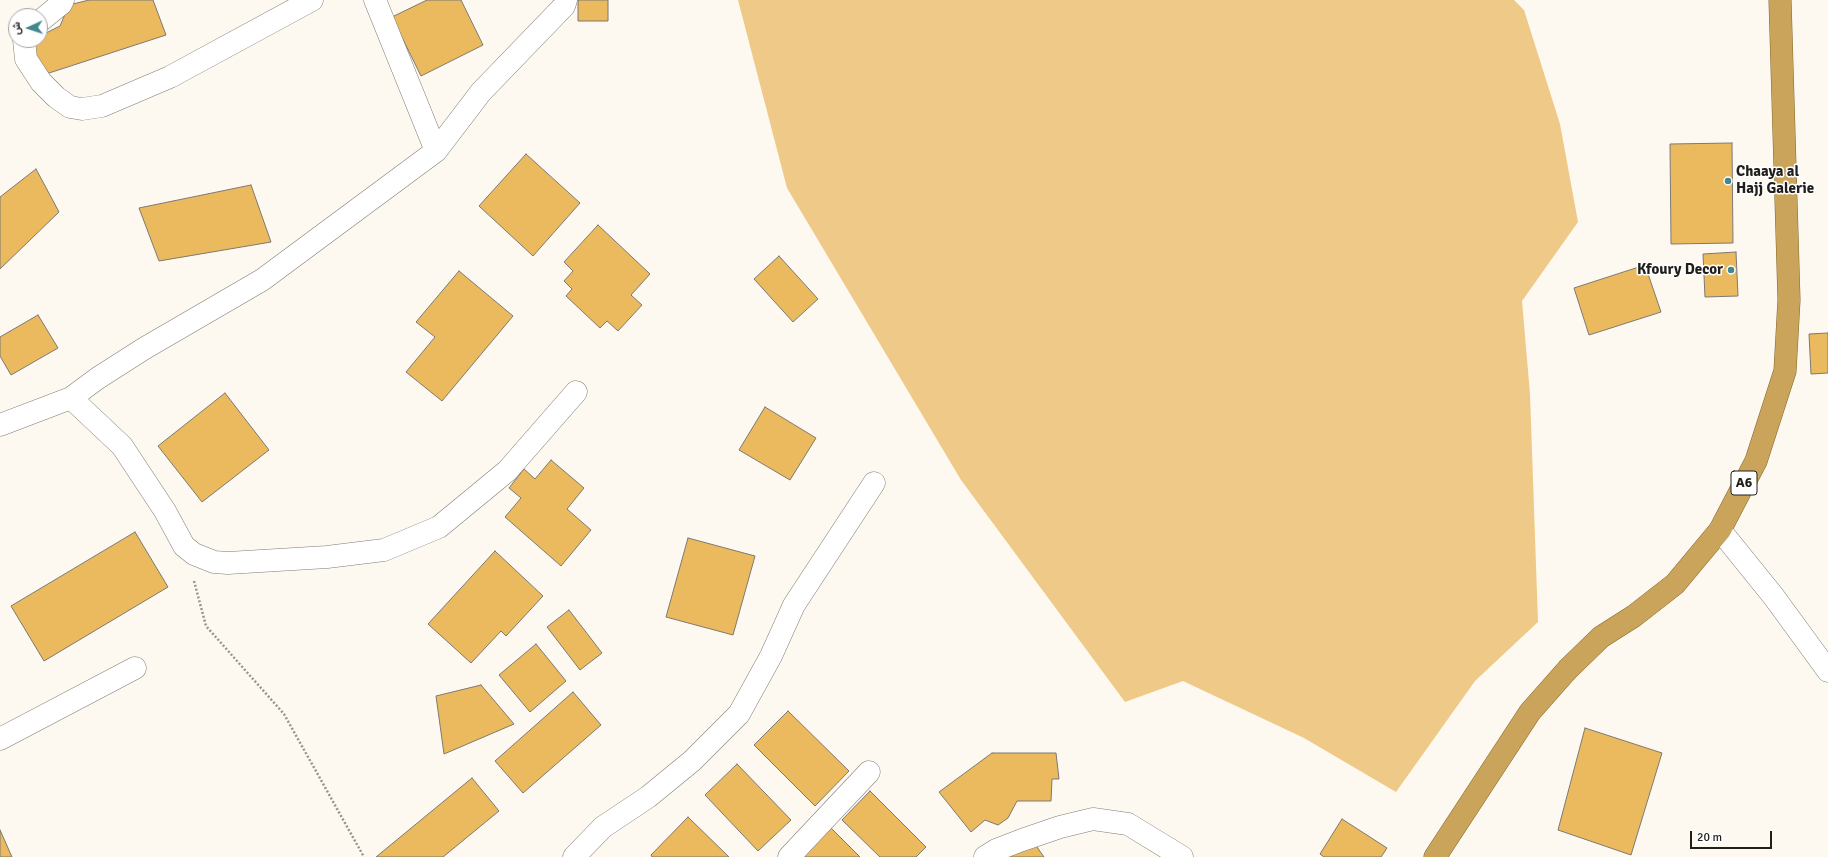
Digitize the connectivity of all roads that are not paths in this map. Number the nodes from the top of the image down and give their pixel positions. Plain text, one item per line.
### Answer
1 (63, 0) edge
2 (312, 0) edge
3 (375, 0) edge
4 (566, 0) edge
5 (1780, 0) edge
6 (48, 15) edge
7 (25, 48) edge
8 (436, 151) junction
9 (576, 392) dead end
10 (71, 398) junction
11 (0, 425) edge
12 (874, 483) dead end
13 (1720, 530) junction
14 (135, 668) dead end
15 (1828, 671) edge
16 (0, 738) edge
17 (869, 772) dead end
18 (574, 857) edge
19 (789, 857) edge
20 (985, 857) edge
21 (1182, 857) edge
22 (1435, 857) edge

1 - 6 street
2 - 7 street
3 - 8 street
4 - 8 street
5 - 13 highway, A6
8 - 10 street
9 - 10 street
10 - 11 street
12 - 18 street
13 - 15 street
13 - 22 highway, A6
14 - 16 street
17 - 19 street
20 - 21 street

